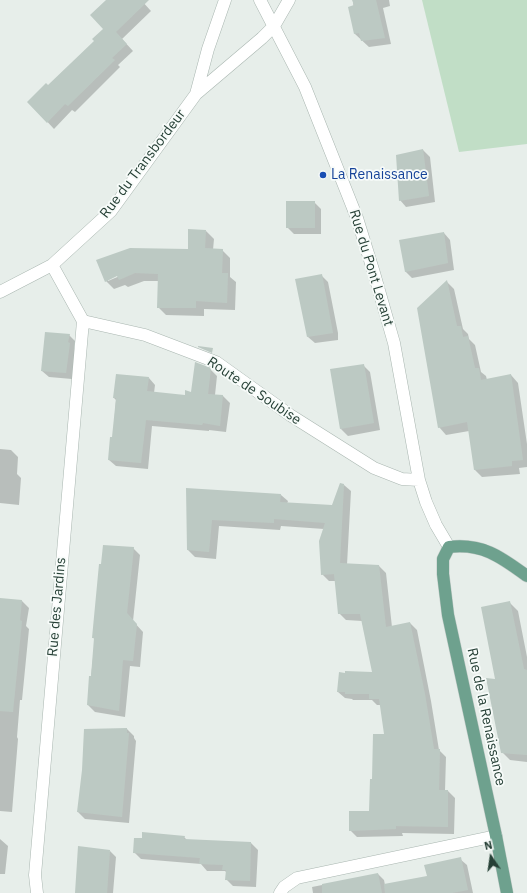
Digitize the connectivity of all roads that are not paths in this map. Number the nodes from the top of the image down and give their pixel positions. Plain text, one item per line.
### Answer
1 (225, 0) edge
2 (260, 0) edge
3 (289, 0) edge
4 (274, 26) junction
5 (196, 94) junction
6 (52, 265) junction
7 (0, 292) edge
8 (83, 321) junction
9 (419, 480) junction
10 (449, 547) junction
11 (527, 576) edge
12 (496, 836) junction
13 (37, 893) edge
14 (280, 893) edge
15 (507, 893) edge

1 - 5 street, Rue du Transbordeur
2 - 4 street, Rue du Pont Levant
3 - 4 street, Rue du Transbordeur
4 - 5 street, Rue du Transbordeur
4 - 9 street, Rue du Pont Levant
5 - 6 street, Rue du Transbordeur
6 - 7 street
6 - 8 street
8 - 9 street, Route de Soubise
8 - 13 street, Rue des Jardins
9 - 10 street, Rue du Pont Levant
10 - 11 main road
10 - 12 main road, Rue de la Renaissance
12 - 14 street
12 - 15 main road, Rue de la Renaissance

